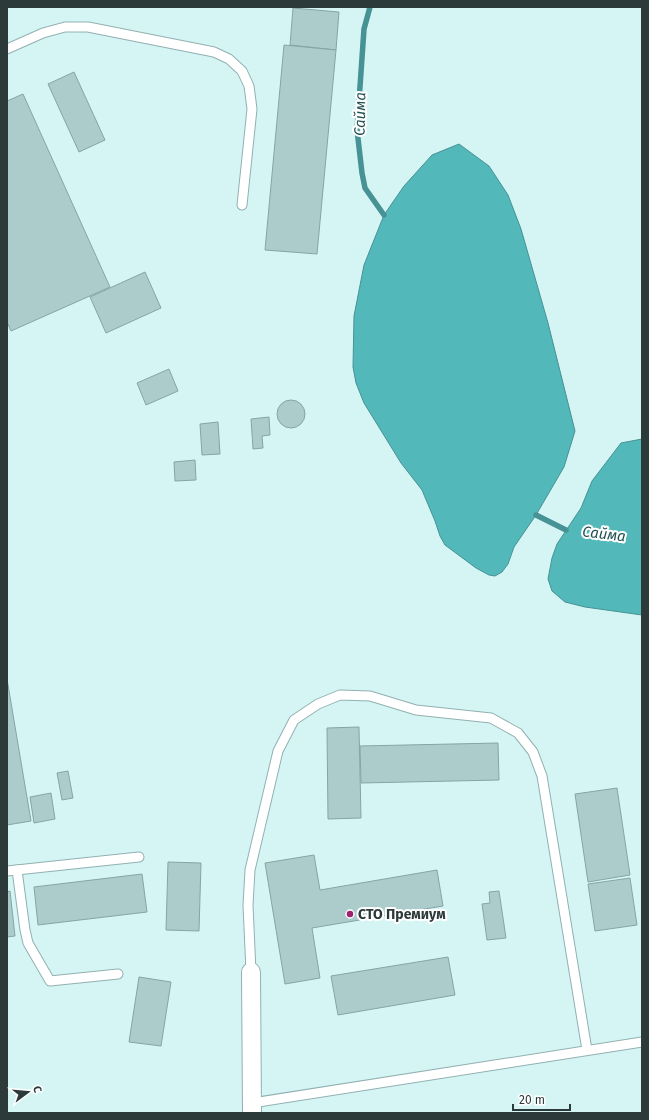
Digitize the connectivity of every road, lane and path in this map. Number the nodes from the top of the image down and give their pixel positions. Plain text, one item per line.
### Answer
1 (7, 49) edge
2 (242, 205) dead end
3 (139, 857) dead end
4 (17, 870) junction
5 (7, 871) edge
6 (251, 972) joint
7 (118, 974) dead end
8 (642, 1042) edge
9 (587, 1050) junction
10 (252, 1108) edge

1 - 2 lane
3 - 4 lane
4 - 5 lane
4 - 7 lane
6 - 9 lane
6 - 10 street
8 - 9 lane
9 - 10 lane

